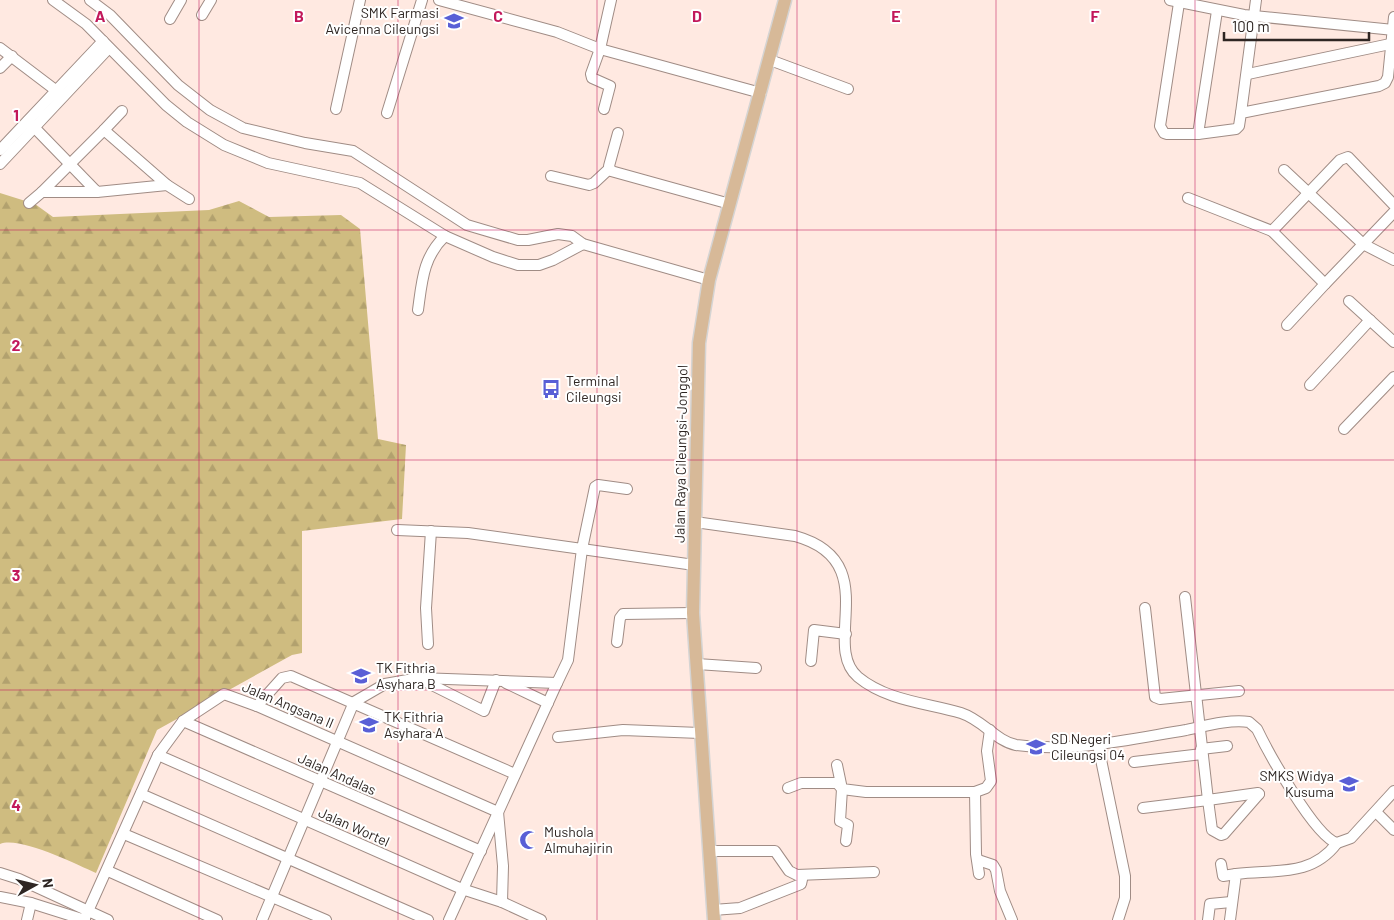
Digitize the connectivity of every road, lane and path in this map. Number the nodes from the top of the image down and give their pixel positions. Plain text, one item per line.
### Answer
1 (53, 0) edge
2 (90, 0) edge
3 (181, 0) edge
4 (211, 0) edge
5 (360, 0) edge
6 (422, 0) edge
7 (439, 0) edge
8 (611, 0) edge
9 (785, 0) edge
10 (1256, 0) edge
11 (1175, 2) edge
12 (1217, 10) junction
13 (202, 15) dead end
14 (1254, 16) junction
15 (1394, 17) edge
16 (170, 19) dead end
17 (1393, 30) edge
18 (106, 44) junction
19 (1390, 44) junction
20 (0, 48) edge
21 (600, 49) junction
22 (12, 56) junction
23 (770, 60) junction
24 (0, 68) edge
25 (1248, 74) junction
26 (848, 89) dead end
27 (761, 93) junction
28 (61, 94) junction
29 (336, 109) dead end
30 (604, 109) dead end
31 (122, 110) dead end
32 (388, 113) dead end
33 (1241, 113) junction
34 (31, 124) junction
35 (104, 130) junction
36 (618, 133) dead end
37 (1198, 134) junction
38 (0, 150) edge
39 (0, 164) edge
40 (70, 164) junction
41 (609, 169) junction
42 (1284, 170) dead end
43 (551, 176) dead end
44 (167, 185) junction
45 (42, 192) junction
46 (97, 192) junction
47 (1309, 192) junction
48 (1188, 198) dead end
49 (189, 199) dead end
50 (30, 203) dead end
51 (730, 204) junction
52 (1394, 204) edge
53 (1394, 212) edge
54 (1272, 231) junction
55 (445, 236) junction
56 (583, 244) junction
57 (1363, 244) junction
58 (1394, 260) edge
59 (709, 280) junction
60 (1325, 284) junction
61 (1349, 301) dead end
62 (418, 310) dead end
63 (1370, 320) junction
64 (1287, 325) dead end
65 (1394, 342) edge
66 (1394, 377) edge
67 (1310, 385) dead end
68 (1344, 429) dead end
69 (627, 489) dead end
70 (695, 522) junction
71 (396, 530) dead end
72 (431, 532) junction
73 (582, 549) junction
74 (694, 565) junction
75 (1184, 597) dead end
76 (1145, 608) dead end
77 (693, 613) junction
78 (846, 634) junction
79 (617, 642) dead end
80 (428, 644) dead end
81 (811, 662) dead end
82 (697, 664) junction
83 (756, 668) dead end
84 (419, 678) junction
85 (498, 680) junction
86 (557, 683) junction
87 (1239, 691) dead end
88 (1195, 696) junction
89 (354, 702) junction
90 (548, 703) junction
91 (258, 706) junction
92 (183, 721) junction
93 (1199, 727) junction
94 (990, 730) junction
95 (700, 733) junction
96 (558, 737) dead end
97 (338, 742) junction
98 (1098, 745) junction
99 (1227, 746) dead end
100 (1201, 751) junction
101 (158, 755) junction
102 (1134, 762) dead end
103 (837, 765) dead end
104 (515, 774) junction
105 (322, 782) junction
106 (788, 788) dead end
107 (842, 789) junction
108 (1394, 791) edge
109 (974, 792) junction
110 (141, 794) junction
111 (1208, 800) junction
112 (1142, 808) dead end
113 (498, 812) junction
114 (1376, 812) junction
115 (304, 819) junction
116 (1394, 830) edge
117 (124, 834) junction
118 (846, 841) dead end
119 (1337, 843) junction
120 (481, 851) junction
121 (710, 851) junction
122 (287, 859) junction
123 (978, 860) junction
124 (1221, 864) dead end
125 (108, 872) junction
126 (874, 872) dead end
127 (0, 873) edge
128 (979, 874) dead end
129 (1236, 874) junction
130 (803, 876) junction
131 (462, 889) junction
132 (271, 896) junction
133 (0, 897) edge
134 (502, 902) junction
135 (1231, 902) junction
136 (31, 903) junction
137 (714, 915) edge
138 (86, 918) edge
139 (27, 920) edge
140 (108, 920) edge
141 (217, 920) edge
142 (262, 920) edge
143 (326, 920) edge
144 (428, 920) edge
145 (449, 920) edge
146 (541, 920) edge
147 (1012, 920) edge
148 (1118, 920) edge
149 (1208, 920) edge
150 (1230, 920) edge

1 - 18 street
2 - 56 street
3 - 16 street
4 - 13 street
5 - 29 street
6 - 32 street
7 - 21 street
8 - 21 street
9 - 23 main road, Jalan Raya Cileungsi-Jonggol
10 - 14 street
11 - 12 street
11 - 37 street
12 - 14 street
12 - 37 street
14 - 17 street
14 - 25 street
15 - 17 street
17 - 19 street
18 - 28 street
18 - 55 street
19 - 25 street
19 - 33 street
20 - 22 street
21 - 27 street
21 - 30 street
22 - 24 street
22 - 28 street
23 - 26 street
23 - 27 main road, Jalan Raya Cileungsi-Jonggol
25 - 33 street
27 - 51 main road, Jalan Raya Cileungsi-Jonggol
28 - 34 street
31 - 35 street
33 - 37 street
34 - 38 street
34 - 39 street
34 - 40 street
35 - 40 street
35 - 44 street
36 - 41 street
40 - 45 street
40 - 46 street
41 - 43 street
41 - 51 street
42 - 47 street
44 - 46 street
44 - 49 street
45 - 46 street
45 - 50 street
47 - 52 street
47 - 54 street
47 - 57 street
48 - 54 street
51 - 59 main road, Jalan Raya Cileungsi-Jonggol
53 - 57 street
54 - 60 street
55 - 56 street
55 - 62 street
56 - 59 street
57 - 58 street
57 - 60 street
59 - 70 main road, Jalan Raya Cileungsi-Jonggol
60 - 64 street
61 - 63 street
63 - 65 street
63 - 67 street
66 - 68 street
69 - 73 street
70 - 74 main road, Jalan Raya Cileungsi-Jonggol
70 - 78 street
71 - 72 street
72 - 73 street
72 - 80 street
73 - 74 street
73 - 86 street
74 - 77 main road, Jalan Raya Cileungsi-Jonggol
75 - 88 street
76 - 88 street
77 - 79 street
77 - 82 main road, Jalan Raya Cileungsi-Jonggol
78 - 81 street
78 - 94 street
82 - 83 street
82 - 95 main road, Jalan Raya Cileungsi-Jonggol
84 - 85 street
84 - 85 street
84 - 89 street
85 - 86 street
85 - 90 street
86 - 90 street
87 - 88 street
88 - 93 street
89 - 91 street
89 - 97 street
89 - 104 street
90 - 104 street
91 - 92 street, Jalan Angsana II
91 - 97 street, Jalan Angsana II
92 - 101 street
92 - 105 street, Jalan Andalas
93 - 98 street
93 - 100 street
93 - 119 street
94 - 98 street
94 - 109 street
95 - 96 street
95 - 121 main road, Jalan Raya Cileungsi-Jonggol
97 - 105 street
97 - 113 street, Jalan Angsana II
98 - 148 street
99 - 100 street
100 - 102 street
100 - 111 street
101 - 110 street
101 - 115 street, Jalan Wortel
103 - 107 street
104 - 113 street
105 - 115 street
105 - 120 street, Jalan Andalas
106 - 107 street
107 - 109 street
107 - 118 street
108 - 114 street
109 - 123 street
110 - 117 street
110 - 122 street
111 - 111 street
111 - 112 street
113 - 120 street
113 - 134 street
114 - 116 street
114 - 119 street
115 - 122 street
115 - 131 street, Jalan Wortel
117 - 125 street
117 - 132 street
119 - 129 street
120 - 131 street
121 - 130 street
121 - 137 main road, Jalan Raya Cileungsi-Jonggol
122 - 132 street
122 - 144 street
123 - 128 street
123 - 147 street
124 - 129 street
125 - 138 street
125 - 141 street
126 - 130 street
127 - 138 street
129 - 135 street
130 - 137 street
131 - 134 street, Jalan Wortel
131 - 145 street
132 - 142 street
132 - 143 street
133 - 136 street
134 - 146 street, Jalan Wortel
135 - 149 street
135 - 150 street
136 - 138 street
136 - 139 street
138 - 140 street

